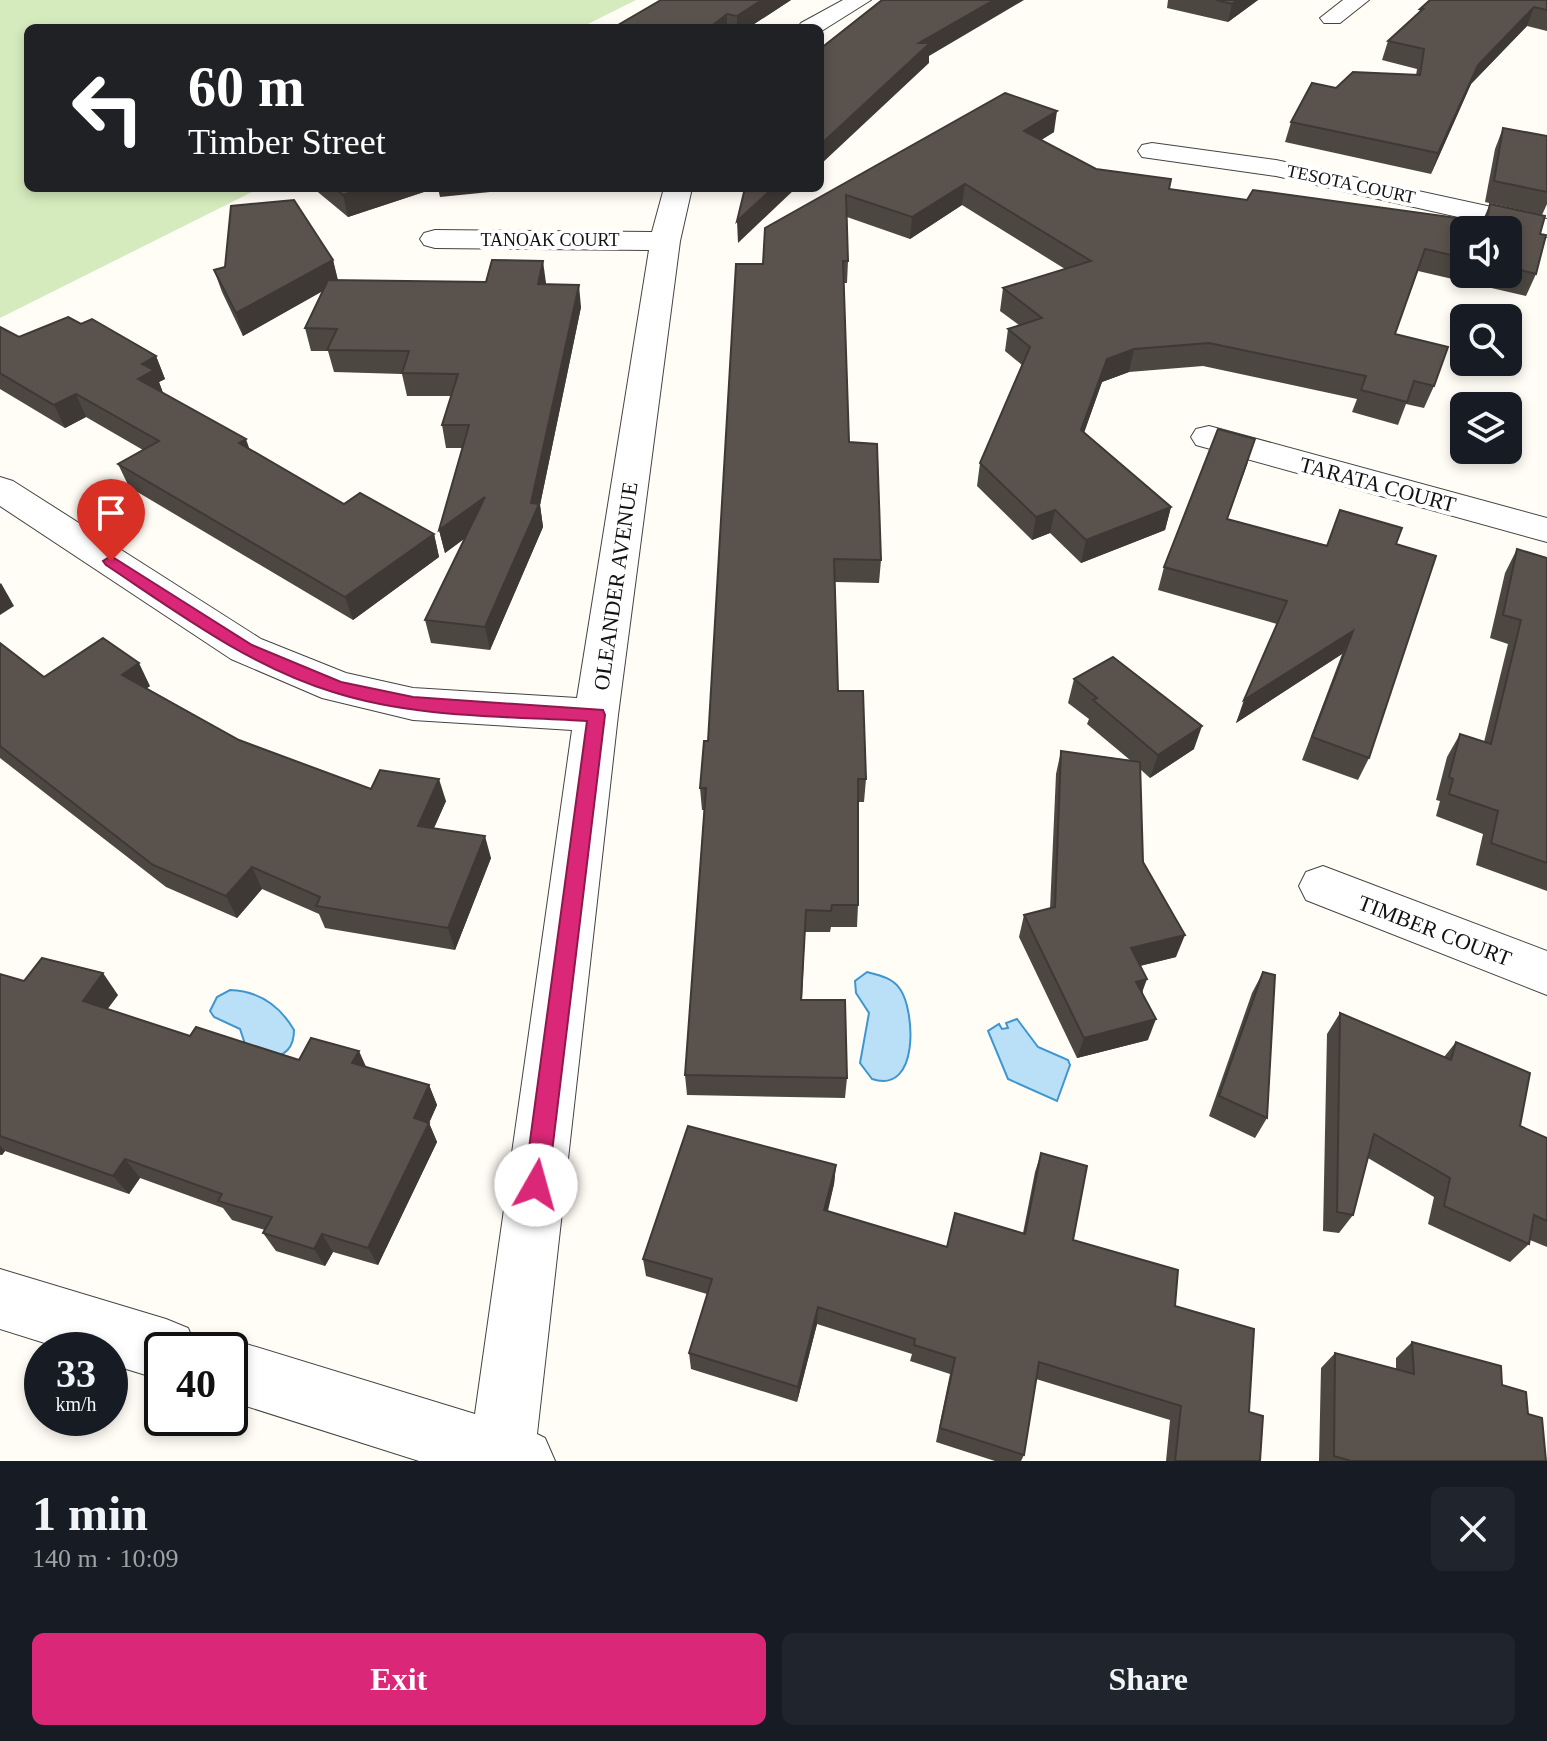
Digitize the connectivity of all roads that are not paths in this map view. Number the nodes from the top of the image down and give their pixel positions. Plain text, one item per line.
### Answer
1 (860, 0) edge
2 (1358, 0) edge
3 (1332, 18) dead end
4 (816, 24) edge
5 (1152, 151) dead end
6 (677, 192) edge
7 (1547, 228) edge
8 (435, 239) dead end
9 (665, 241) junction
10 (1209, 437) dead end
11 (0, 489) edge
12 (1547, 530) edge
13 (596, 715) junction
14 (1323, 886) dead end
15 (1547, 973) edge
16 (0, 1299) edge
17 (144, 1343) edge
18 (248, 1376) edge
19 (508, 1459) edge

1 - 4 street
2 - 3 street
5 - 7 street, TESOTA COURT
6 - 9 street, OLEANDER AVENUE
8 - 9 street, TANOAK COURT
9 - 13 street, OLEANDER AVENUE
10 - 12 street, TARATA COURT
11 - 13 street
13 - 19 street, OLEANDER AVENUE
14 - 15 street, TIMBER COURT
16 - 17 street
18 - 19 street

